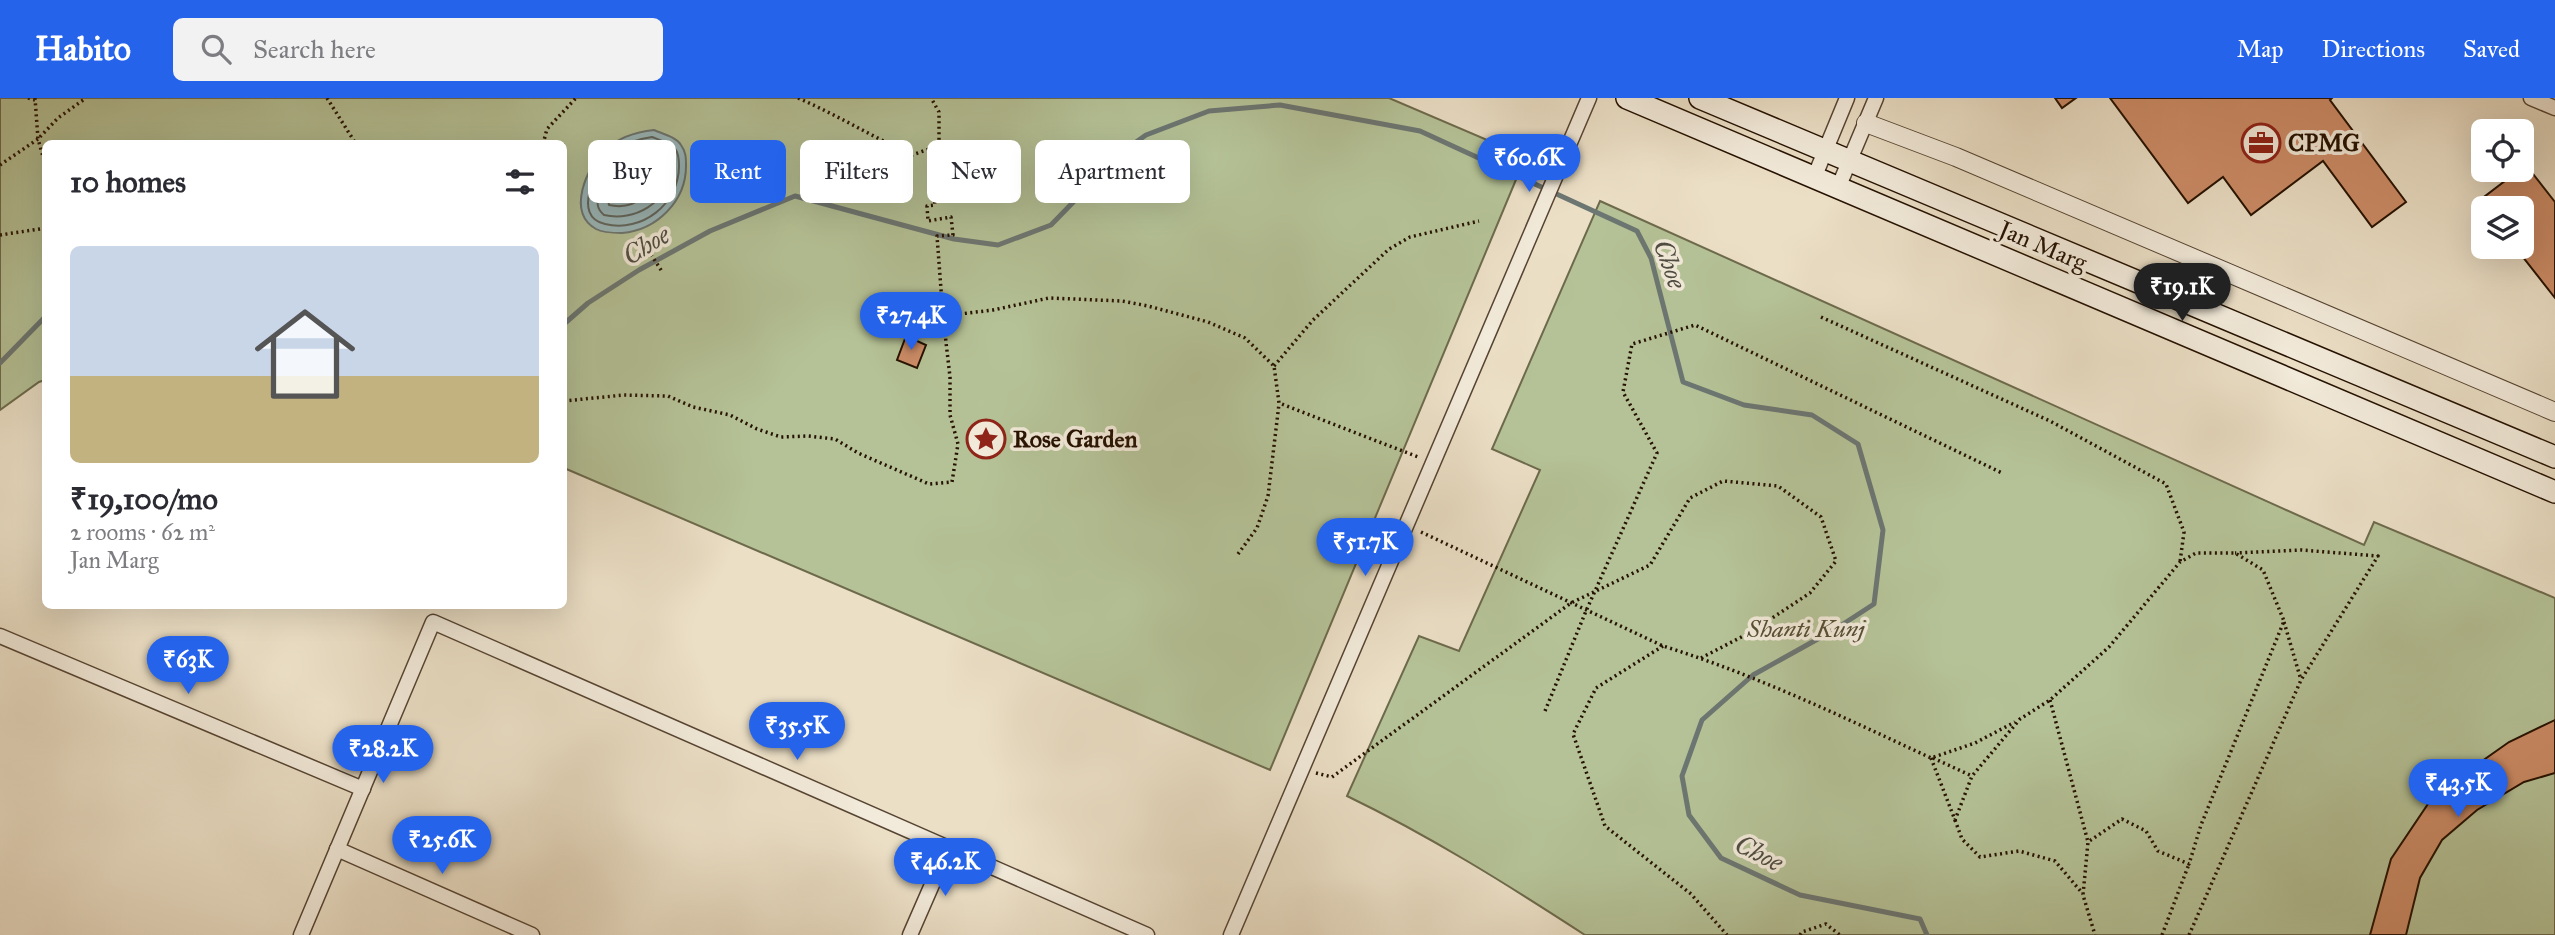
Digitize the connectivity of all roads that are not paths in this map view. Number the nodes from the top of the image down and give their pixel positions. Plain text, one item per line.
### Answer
1 (1589, 98) edge
2 (1627, 98) edge
3 (1847, 98) edge
4 (1876, 98) edge
5 (2531, 98) edge
6 (1719, 101) edge
7 (2555, 108) edge
8 (1866, 123) junction
9 (1825, 151) junction
10 (1849, 161) junction
11 (1814, 178) junction
12 (1838, 188) junction
13 (2555, 412) edge
14 (2555, 457) edge
15 (2555, 492) edge
16 (0, 636) edge
17 (362, 789) junction
18 (948, 848) junction
19 (337, 849) junction
20 (301, 935) edge
21 (532, 935) edge
22 (911, 935) edge
23 (1147, 935) edge
24 (1231, 935) edge

1 - 24 street
2 - 11 main road, Jan Marg
3 - 9 street
4 - 8 street
5 - 7 street
6 - 9 main road, Jan Marg
8 - 10 street
8 - 13 street
9 - 10 main road, Jan Marg
9 - 11 street
10 - 12 street
10 - 14 main road, Jan Marg
11 - 12 main road, Jan Marg
12 - 15 main road, Jan Marg
16 - 17 street
17 - 18 street
17 - 19 street
18 - 22 street
18 - 23 street
19 - 20 street
19 - 21 street

